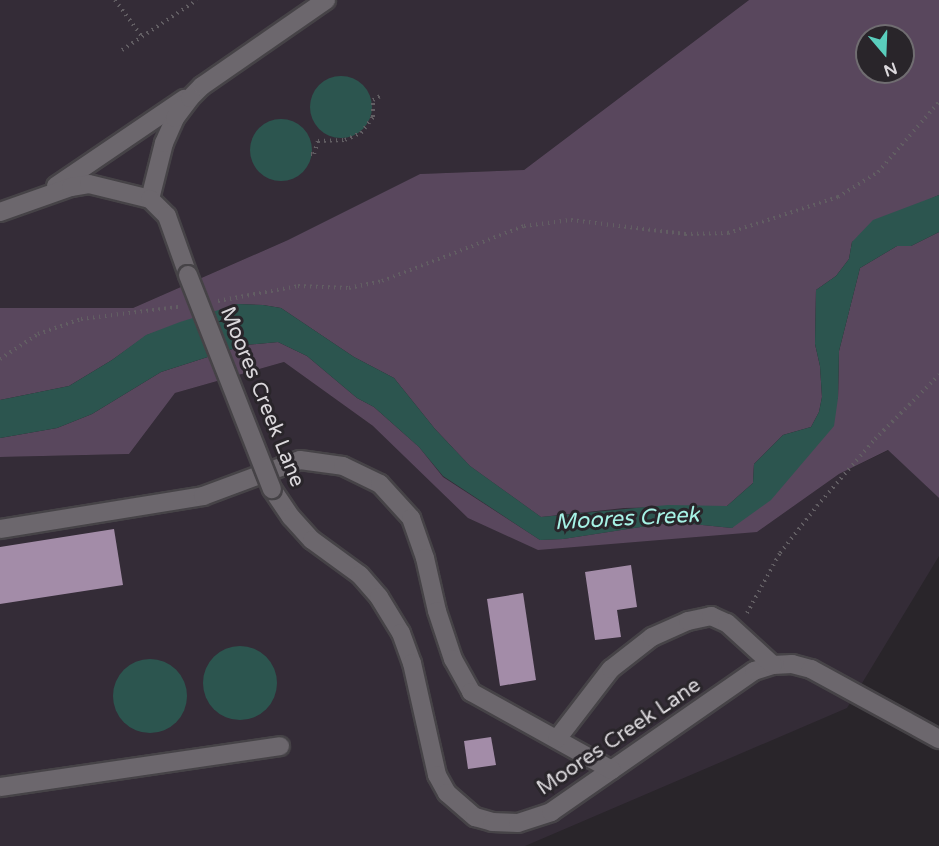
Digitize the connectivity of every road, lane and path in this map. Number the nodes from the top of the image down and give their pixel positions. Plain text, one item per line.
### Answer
1 (116, 0) edge
2 (197, 0) edge
3 (326, 0) edge
4 (143, 38) junction
5 (122, 50) dead end
6 (202, 86) junction
7 (382, 95) dead end
8 (939, 102) edge
9 (311, 154) dead end
10 (42, 196) junction
11 (150, 200) junction
12 (0, 212) edge
13 (211, 302) dead end
14 (188, 305) dead end
15 (0, 359) edge
16 (939, 375) edge
17 (0, 529) edge
18 (736, 632) junction
19 (772, 665) junction
20 (557, 739) junction
21 (939, 739) edge
22 (280, 746) dead end
23 (612, 770) junction
24 (0, 787) edge

1 - 4 path
2 - 4 path
3 - 6 lane
4 - 5 path
6 - 10 lane
6 - 11 lane
7 - 9 path
8 - 13 path
10 - 11 lane
10 - 12 lane
11 - 23 lane, Moores Creek Lane, bridge
14 - 15 path
16 - 18 path
17 - 20 lane
18 - 19 lane
18 - 20 lane
19 - 21 lane, Moores Creek Lane
19 - 23 lane, Moores Creek Lane
20 - 23 lane
22 - 24 lane

